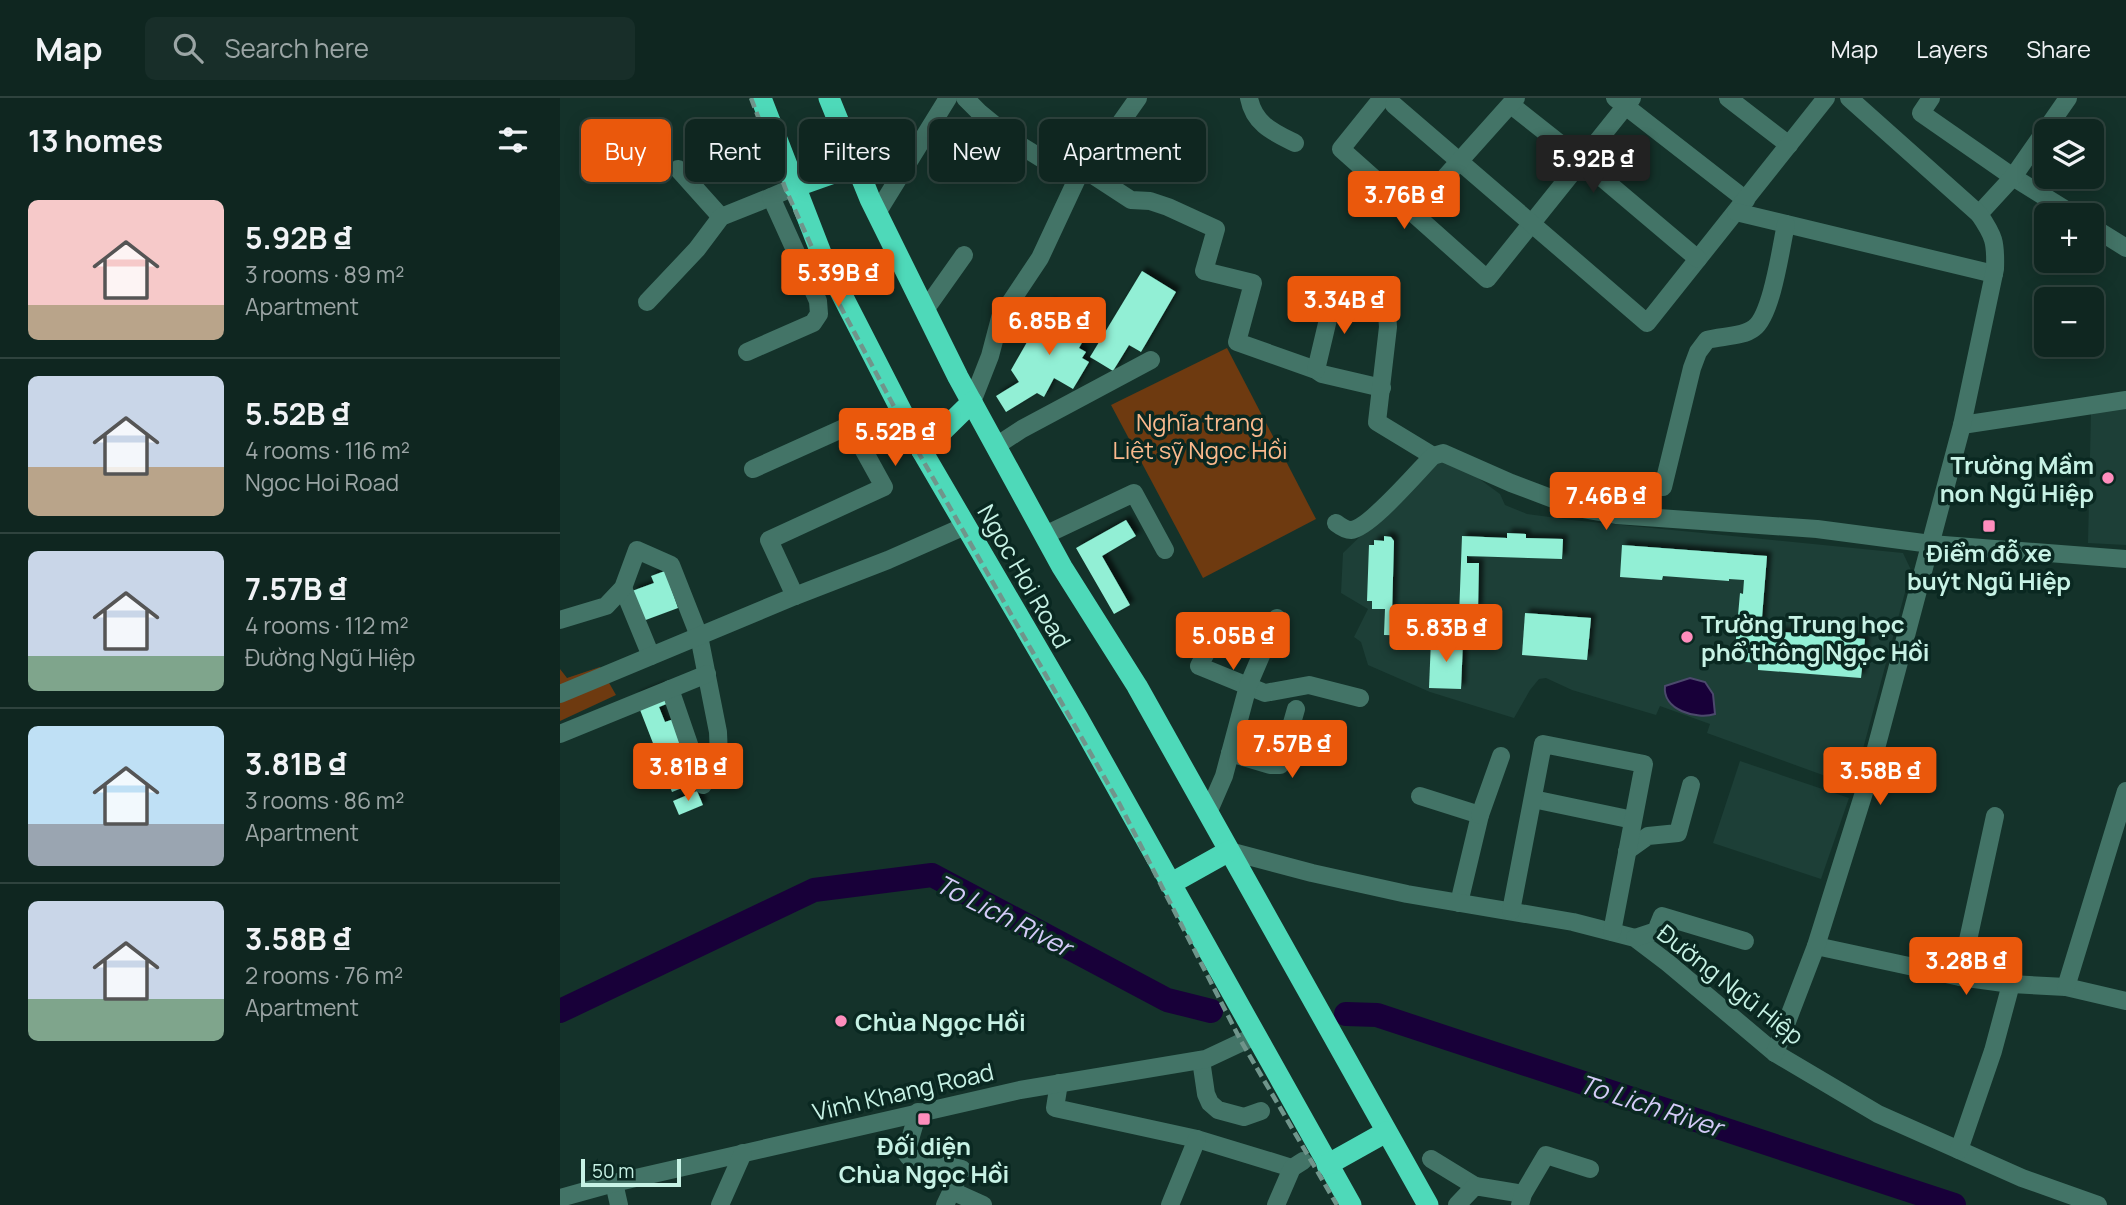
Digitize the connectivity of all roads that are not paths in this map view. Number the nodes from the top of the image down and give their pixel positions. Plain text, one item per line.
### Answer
1 (761, 98) edge
2 (829, 98) edge
3 (948, 98) edge
4 (965, 98) edge
5 (1138, 98) edge
6 (1249, 98) edge
7 (1728, 98) edge
8 (1826, 98) edge
9 (1849, 98) edge
10 (1931, 98) edge
11 (2068, 98) edge
12 (1391, 100) edge
13 (1513, 101) edge
14 (1624, 101) edge
15 (837, 119) edge
16 (1123, 119) edge
17 (1295, 143) dead end
18 (1789, 145) junction
19 (1039, 157) edge
20 (1460, 160) junction
21 (1582, 160) junction
22 (678, 169) dead end
23 (2013, 177) junction
24 (808, 182) edge
25 (863, 182) edge
26 (1075, 182) edge
27 (1103, 182) edge
28 (794, 187) junction
29 (771, 197) junction
30 (2055, 203) edge
31 (1741, 206) junction
32 (877, 213) junction
33 (1413, 213) junction
34 (1979, 214) junction
35 (721, 217) junction
36 (1532, 224) junction
37 (1786, 224) junction
38 (2104, 234) edge
39 (2126, 248) edge
40 (964, 255) dead end
41 (1698, 259) junction
42 (1994, 274) junction
43 (1385, 287) dead end
44 (1334, 294) dead end
45 (647, 302) dead end
46 (925, 310) junction
47 (747, 352) dead end
48 (1151, 360) dead end
49 (1316, 370) junction
50 (1382, 388) junction
51 (2126, 400) edge
52 (972, 402) junction
53 (1962, 425) junction
54 (996, 446) junction
55 (922, 451) junction
56 (1433, 456) junction
57 (753, 469) dead end
58 (1663, 487) dead end
59 (1336, 523) dead end
60 (965, 526) junction
61 (1045, 535) junction
62 (1931, 544) junction
63 (1165, 550) dead end
64 (2126, 559) edge
65 (623, 587) junction
66 (796, 596) junction
67 (1277, 618) dead end
68 (560, 620) edge
69 (1216, 634) dead end
70 (699, 636) junction
71 (651, 656) junction
72 (707, 674) junction
73 (1248, 687) junction
74 (670, 689) junction
75 (560, 694) edge
76 (1360, 698) dead end
77 (1296, 709) dead end
78 (560, 734) edge
79 (1230, 753) junction
80 (1501, 756) dead end
81 (1691, 785) dead end
82 (2126, 791) edge
83 (1420, 796) dead end
84 (1533, 799) junction
85 (1208, 813) junction
86 (1480, 816) junction
87 (1995, 816) dead end
88 (1633, 820) junction
89 (1229, 851) junction
90 (1627, 851) junction
91 (1170, 884) junction
92 (1459, 903) junction
93 (1511, 911) junction
94 (1612, 932) junction
95 (1635, 939) junction
96 (1745, 941) dead end
97 (1816, 946) junction
98 (1960, 977) junction
99 (2011, 984) junction
100 (2066, 987) junction
101 (2126, 1001) edge
102 (1255, 1036) junction
103 (1775, 1053) junction
104 (1201, 1060) junction
105 (1059, 1083) junction
106 (1261, 1111) dead end
107 (918, 1112) junction
108 (1386, 1132) junction
109 (1197, 1139) junction
110 (1959, 1150) junction
111 (743, 1153) junction
112 (1431, 1159) dead end
113 (1327, 1165) junction
114 (1590, 1169) dead end
115 (614, 1183) junction
116 (1475, 1186) junction
117 (560, 1198) edge
118 (948, 1198) edge
119 (1522, 1199) edge
120 (619, 1205) edge
121 (720, 1205) edge
122 (984, 1205) edge
123 (1170, 1205) edge
124 (1276, 1205) edge
125 (1351, 1205) edge
126 (1429, 1205) edge
127 (1457, 1205) edge
128 (2098, 1205) edge

1 - 28 highway, Ngoc Hoi Road
2 - 15 highway, Ngoc Hoi Road
3 - 32 street
4 - 19 street
5 - 16 street
6 - 17 street
7 - 18 street
8 - 18 street
9 - 34 street
10 - 23 street
11 - 23 street
12 - 20 street
12 - 33 street
13 - 20 street
13 - 21 street
14 - 21 street
14 - 31 street
18 - 31 street
20 - 33 street
20 - 36 street
21 - 36 street
21 - 41 street
22 - 35 street
23 - 30 street
23 - 34 street
24 - 28 highway
25 - 32 highway, Ngoc Hoi Road
26 - 52 street
27 - 49 street
28 - 29 street
28 - 55 highway, Ngoc Hoi Road
29 - 35 street
29 - 47 street
31 - 37 street
31 - 41 street
32 - 46 highway, Ngoc Hoi Road
33 - 36 street
34 - 42 street
35 - 45 street
36 - 41 street
37 - 42 street
37 - 58 street
38 - 39 street
40 - 46 street
42 - 53 street
43 - 50 street
44 - 49 street
46 - 52 highway, Ngoc Hoi Road
48 - 54 street
49 - 50 street
50 - 56 street
51 - 53 street
52 - 54 highway, Ngoc Hoi Road
52 - 55 highway
53 - 62 street
54 - 61 highway, Ngoc Hoi Road
55 - 60 highway, Ngoc Hoi Road
56 - 59 street
56 - 62 street
57 - 66 street
60 - 66 street
60 - 91 highway, Ngoc Hoi Road
61 - 63 street
61 - 85 highway, Ngoc Hoi Road
62 - 64 street
62 - 97 street
65 - 68 street
65 - 70 street
65 - 71 street
66 - 70 street
67 - 73 street
69 - 73 street
70 - 71 street
70 - 72 street
71 - 75 street
72 - 74 street
72 - 74 street
73 - 76 street
73 - 79 street
74 - 78 street
77 - 79 street
79 - 85 street
80 - 86 street
81 - 90 street
82 - 100 street
83 - 86 street
84 - 88 street
84 - 88 street
84 - 93 street
85 - 89 highway, Ngoc Hoi Road
86 - 92 street
87 - 98 street
88 - 90 street
89 - 91 highway
89 - 92 street, Đường Ngũ Hiệp
89 - 108 highway, Ngoc Hoi Road
90 - 94 street
91 - 102 highway, Ngoc Hoi Road
92 - 93 street, Đường Ngũ Hiệp
93 - 94 street, Đường Ngũ Hiệp
94 - 95 street, Đường Ngũ Hiệp
95 - 96 street
95 - 103 street, Đường Ngũ Hiệp
97 - 98 street
97 - 103 street
98 - 99 street
99 - 100 street
99 - 110 street
100 - 101 street
102 - 104 street, Vinh Khang Road
102 - 113 highway, Ngoc Hoi Road
103 - 110 street, Đường Ngũ Hiệp
104 - 105 street, Vinh Khang Road
104 - 106 street
105 - 107 street, Vinh Khang Road
105 - 109 street
107 - 111 street, Vinh Khang Road
107 - 118 street
108 - 113 highway
108 - 126 highway, Ngoc Hoi Road
109 - 123 street
109 - 124 street
110 - 128 street, Đường Ngũ Hiệp
111 - 115 street, Vinh Khang Road
111 - 121 street
112 - 116 street
113 - 125 highway, Ngoc Hoi Road
114 - 119 street
115 - 117 street, Vinh Khang Road
115 - 120 street
116 - 119 street
116 - 127 street
118 - 122 street

